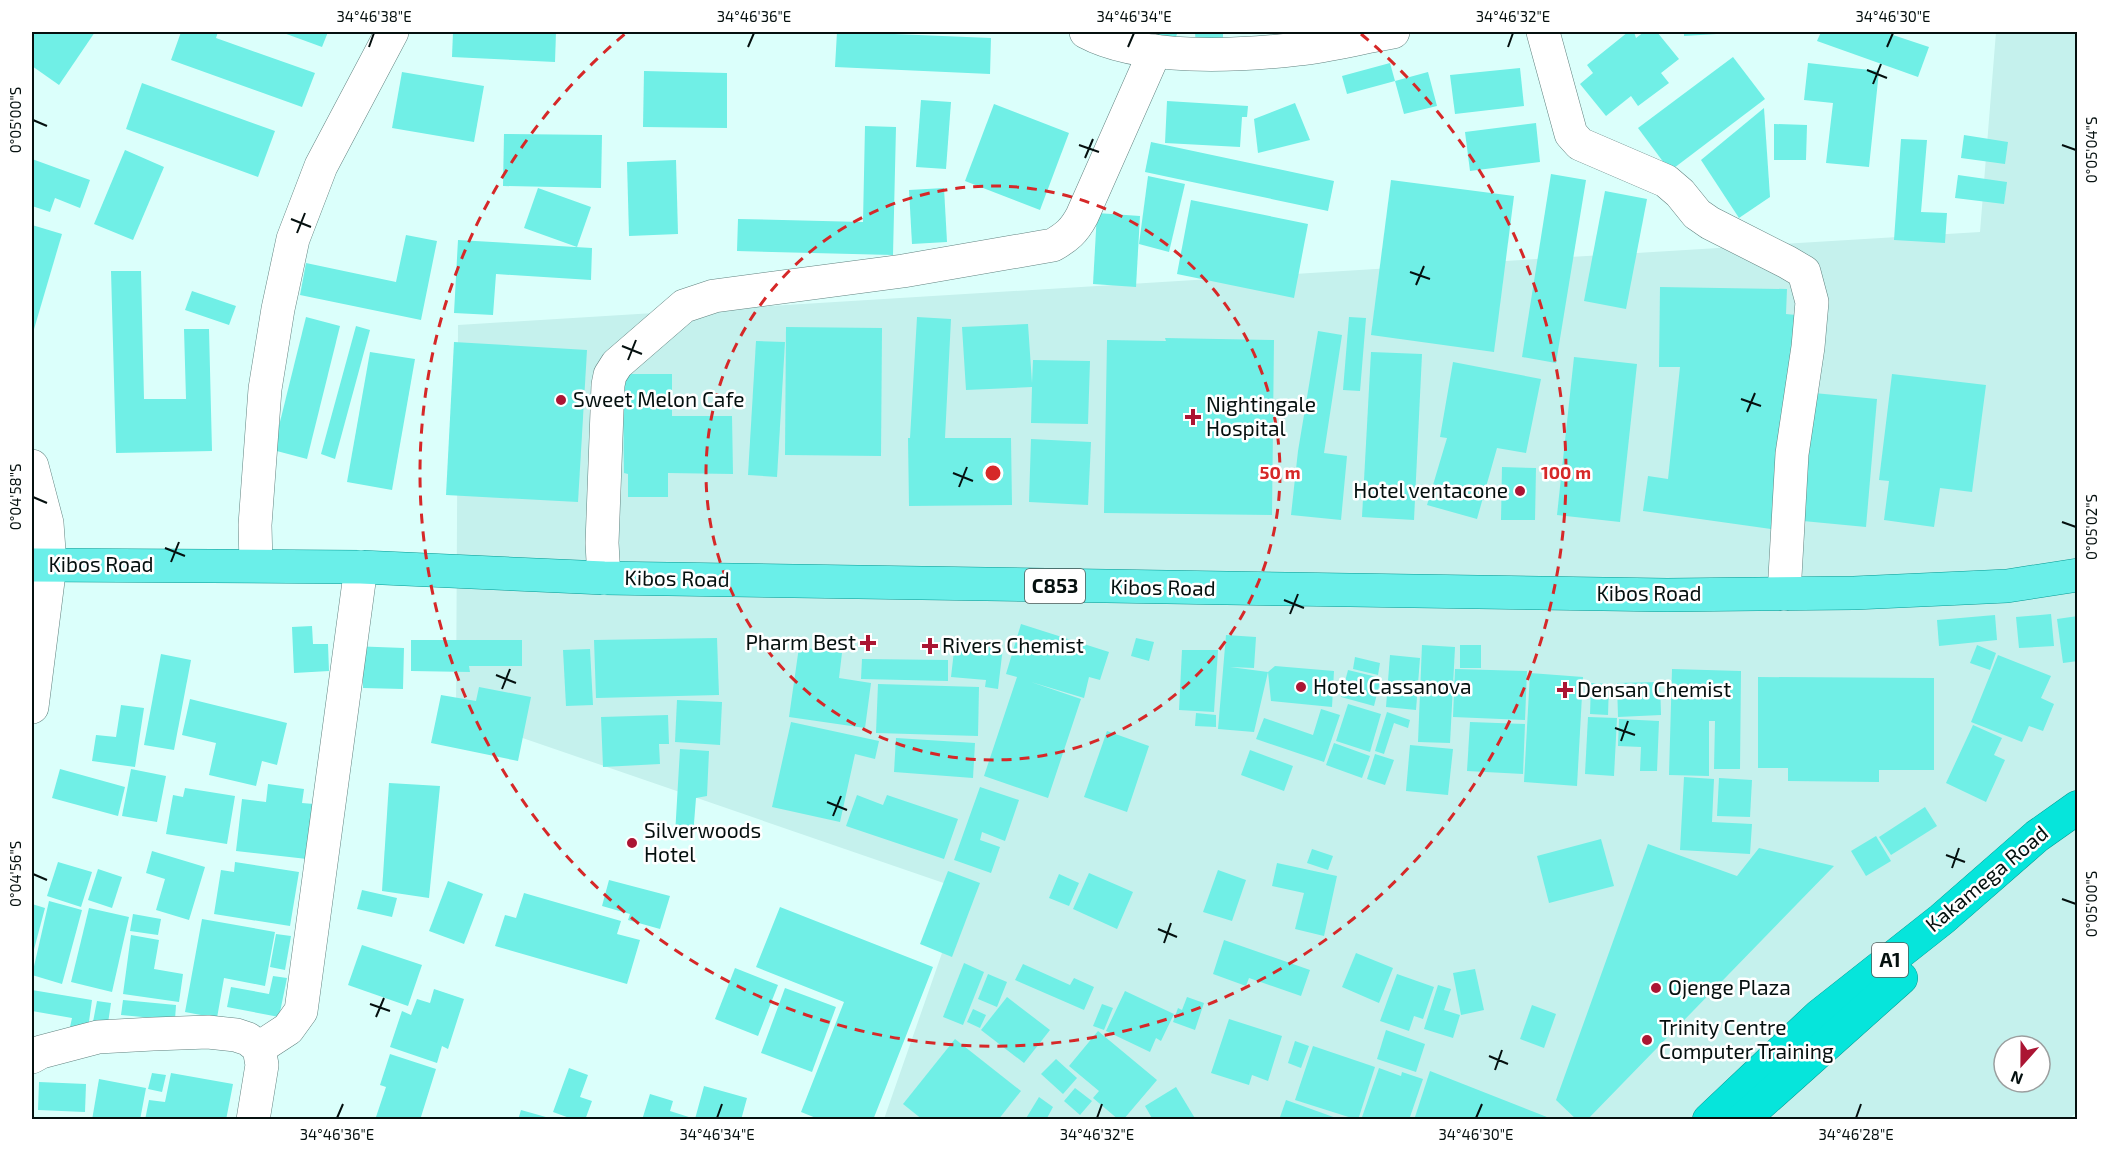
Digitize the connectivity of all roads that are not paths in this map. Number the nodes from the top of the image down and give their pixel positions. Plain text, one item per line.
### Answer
1 (392, 32) edge
2 (1086, 32) edge
3 (1393, 32) edge
4 (1543, 32) edge
5 (1155, 51) junction
6 (32, 466) edge
7 (41, 565) edge
8 (256, 565) junction
9 (361, 567) junction
10 (2078, 574) edge
11 (604, 578) junction
12 (1784, 594) junction
13 (32, 707) edge
14 (2078, 807) edge
15 (2078, 827) edge
16 (259, 1048) junction
17 (32, 1057) edge
18 (253, 1119) edge
19 (1709, 1119) edge
20 (1742, 1119) edge

1 - 8 street
2 - 5 street
3 - 5 street
4 - 12 street
5 - 11 street
6 - 7 street
7 - 8 main road, Kibos Road / C853
7 - 13 street
8 - 9 main road, Kibos Road / C853
9 - 11 main road, Kibos Road / C853
9 - 16 street
10 - 12 main road, Kibos Road / C853
11 - 12 main road, Kibos Road / C853
14 - 19 highway, Kakamega Road / A1
15 - 20 highway, Kakamega Road / A1
16 - 17 street
16 - 18 street

